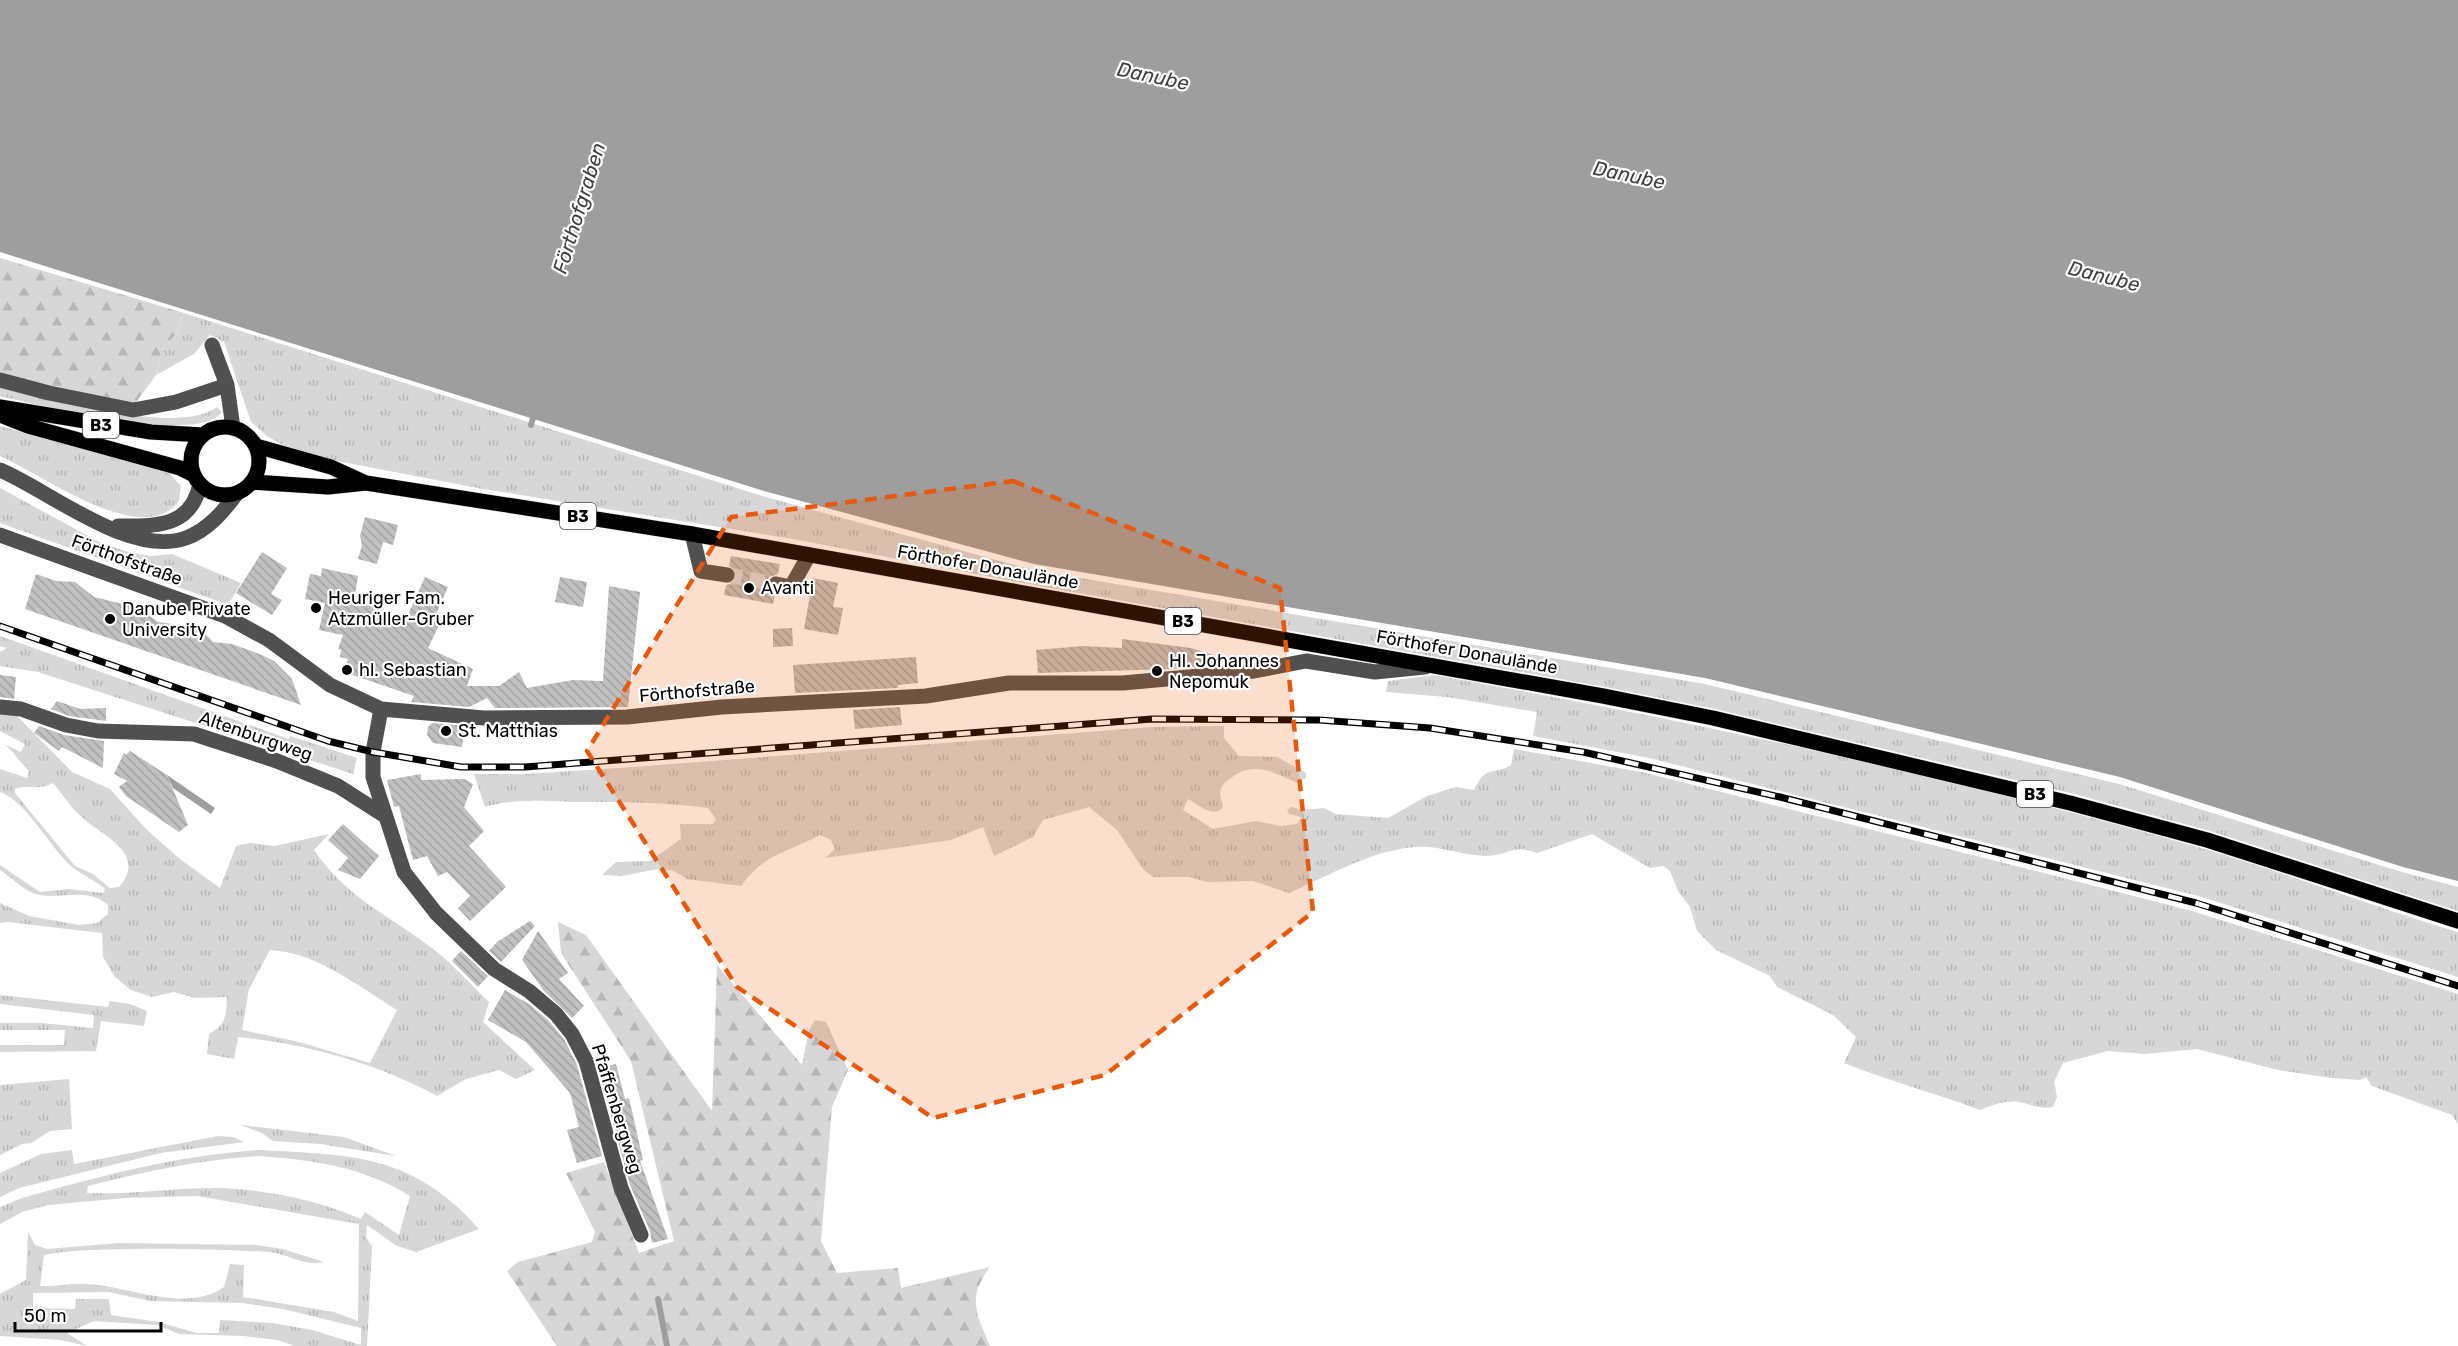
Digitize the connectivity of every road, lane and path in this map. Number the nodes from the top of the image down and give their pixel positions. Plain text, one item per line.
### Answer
1 (212, 345) dead end
2 (0, 380) edge
3 (227, 386) junction
4 (0, 407) edge
5 (0, 415) edge
6 (233, 428) junction
7 (203, 435) junction
8 (256, 446) junction
9 (0, 470) edge
10 (197, 479) junction
11 (252, 482) junction
12 (366, 483) junction
13 (237, 493) junction
14 (110, 527) junction
15 (692, 534) junction
16 (0, 535) edge
17 (809, 555) junction
18 (728, 575) tunnel mouth
19 (776, 584) tunnel mouth
20 (1434, 666) junction
21 (0, 707) edge
22 (381, 709) junction
23 (385, 816) junction
24 (2458, 921) edge
25 (641, 1235) dead end

1 - 3 street
2 - 3 street
3 - 6 street
4 - 7 main road, B3
5 - 10 main road, B3
6 - 7 main road, B3
6 - 8 main road, B3
7 - 10 main road
8 - 11 main road
8 - 12 main road, Förthofer Donaulände / B3
9 - 14 street
10 - 13 main road, B3
10 - 14 street
11 - 12 main road, Förthofer Donaulände / B3
11 - 13 main road
12 - 15 main road, Förthofer Donaulände / B3
13 - 14 street
15 - 17 main road, Förthofer Donaulände / B3
15 - 18 street
16 - 22 street, Förthofstraße
17 - 19 street
17 - 20 main road, Förthofer Donaulände / B3
20 - 22 street, Förthofstraße
20 - 24 main road, Förthofer Donaulände / B3
21 - 23 street, Altenburgweg
22 - 23 street, Pfaffenbergweg
23 - 25 street, Pfaffenbergweg

